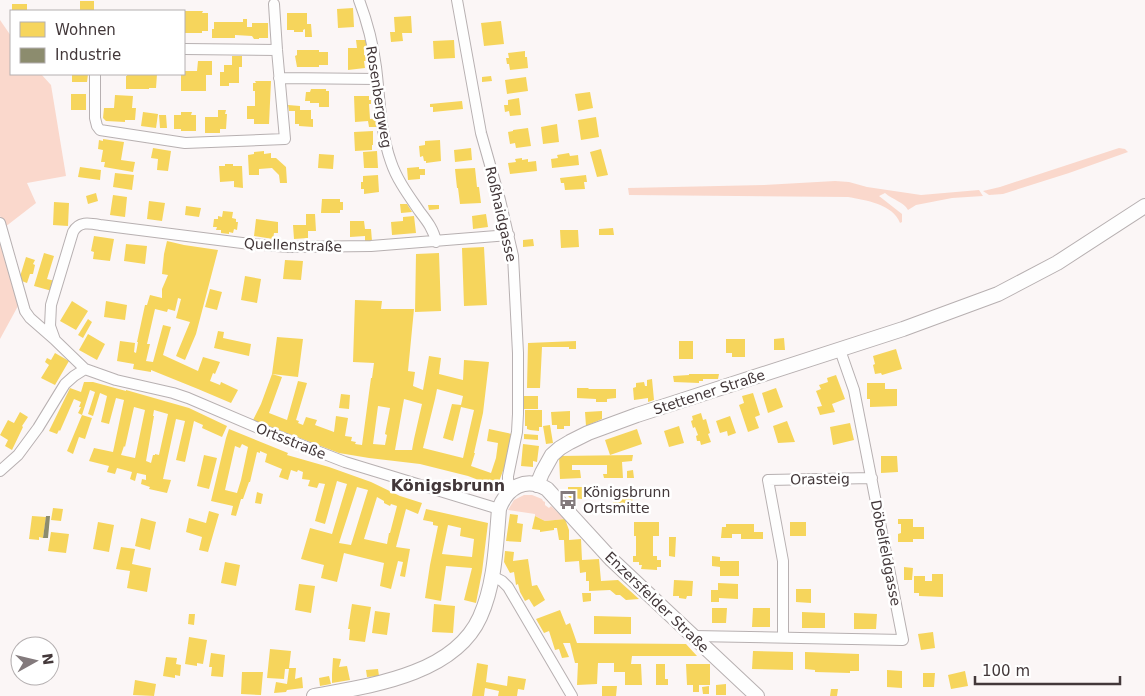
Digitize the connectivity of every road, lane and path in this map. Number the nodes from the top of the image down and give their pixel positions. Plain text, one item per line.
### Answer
1 (359, 0) edge
2 (458, 0) edge
3 (274, 4) dead end
4 (185, 49) edge
5 (277, 50) junction
6 (95, 75) edge
7 (279, 78) junction
8 (377, 79) junction
9 (1145, 206) edge
10 (0, 223) edge
11 (509, 235) junction
12 (436, 242) junction
13 (55, 340) junction
14 (840, 350) junction
15 (85, 369) junction
16 (0, 471) edge
17 (872, 478) junction
18 (537, 485) junction
19 (513, 488) junction
20 (499, 509) junction
21 (492, 576) junction
22 (692, 636) junction
23 (783, 638) junction
24 (314, 696) edge
25 (572, 696) edge
26 (756, 696) edge

1 - 8 street, Rosenbergweg
2 - 11 street, Roßhaidgasse
3 - 5 street
4 - 5 street
5 - 7 street
6 - 7 street
7 - 8 street
8 - 12 street, Rosenbergweg
9 - 14 street, Stettener Straße
10 - 13 street
11 - 12 street, Quellenstraße
11 - 19 street, Roßhaidgasse
12 - 13 street, Quellenstraße
13 - 15 street
14 - 17 street, Döbelfeldgasse
14 - 18 street, Stettener Straße
15 - 16 street
15 - 20 street, Ortsstraße
17 - 23 street, Orasteig
17 - 23 street, Döbelfeldgasse
18 - 19 street
18 - 22 street, Enzersfelder Straße
19 - 20 street
20 - 21 street
21 - 24 street
21 - 25 street
22 - 23 street, Döbelfeldgasse
22 - 26 street, Enzersfelder Straße

